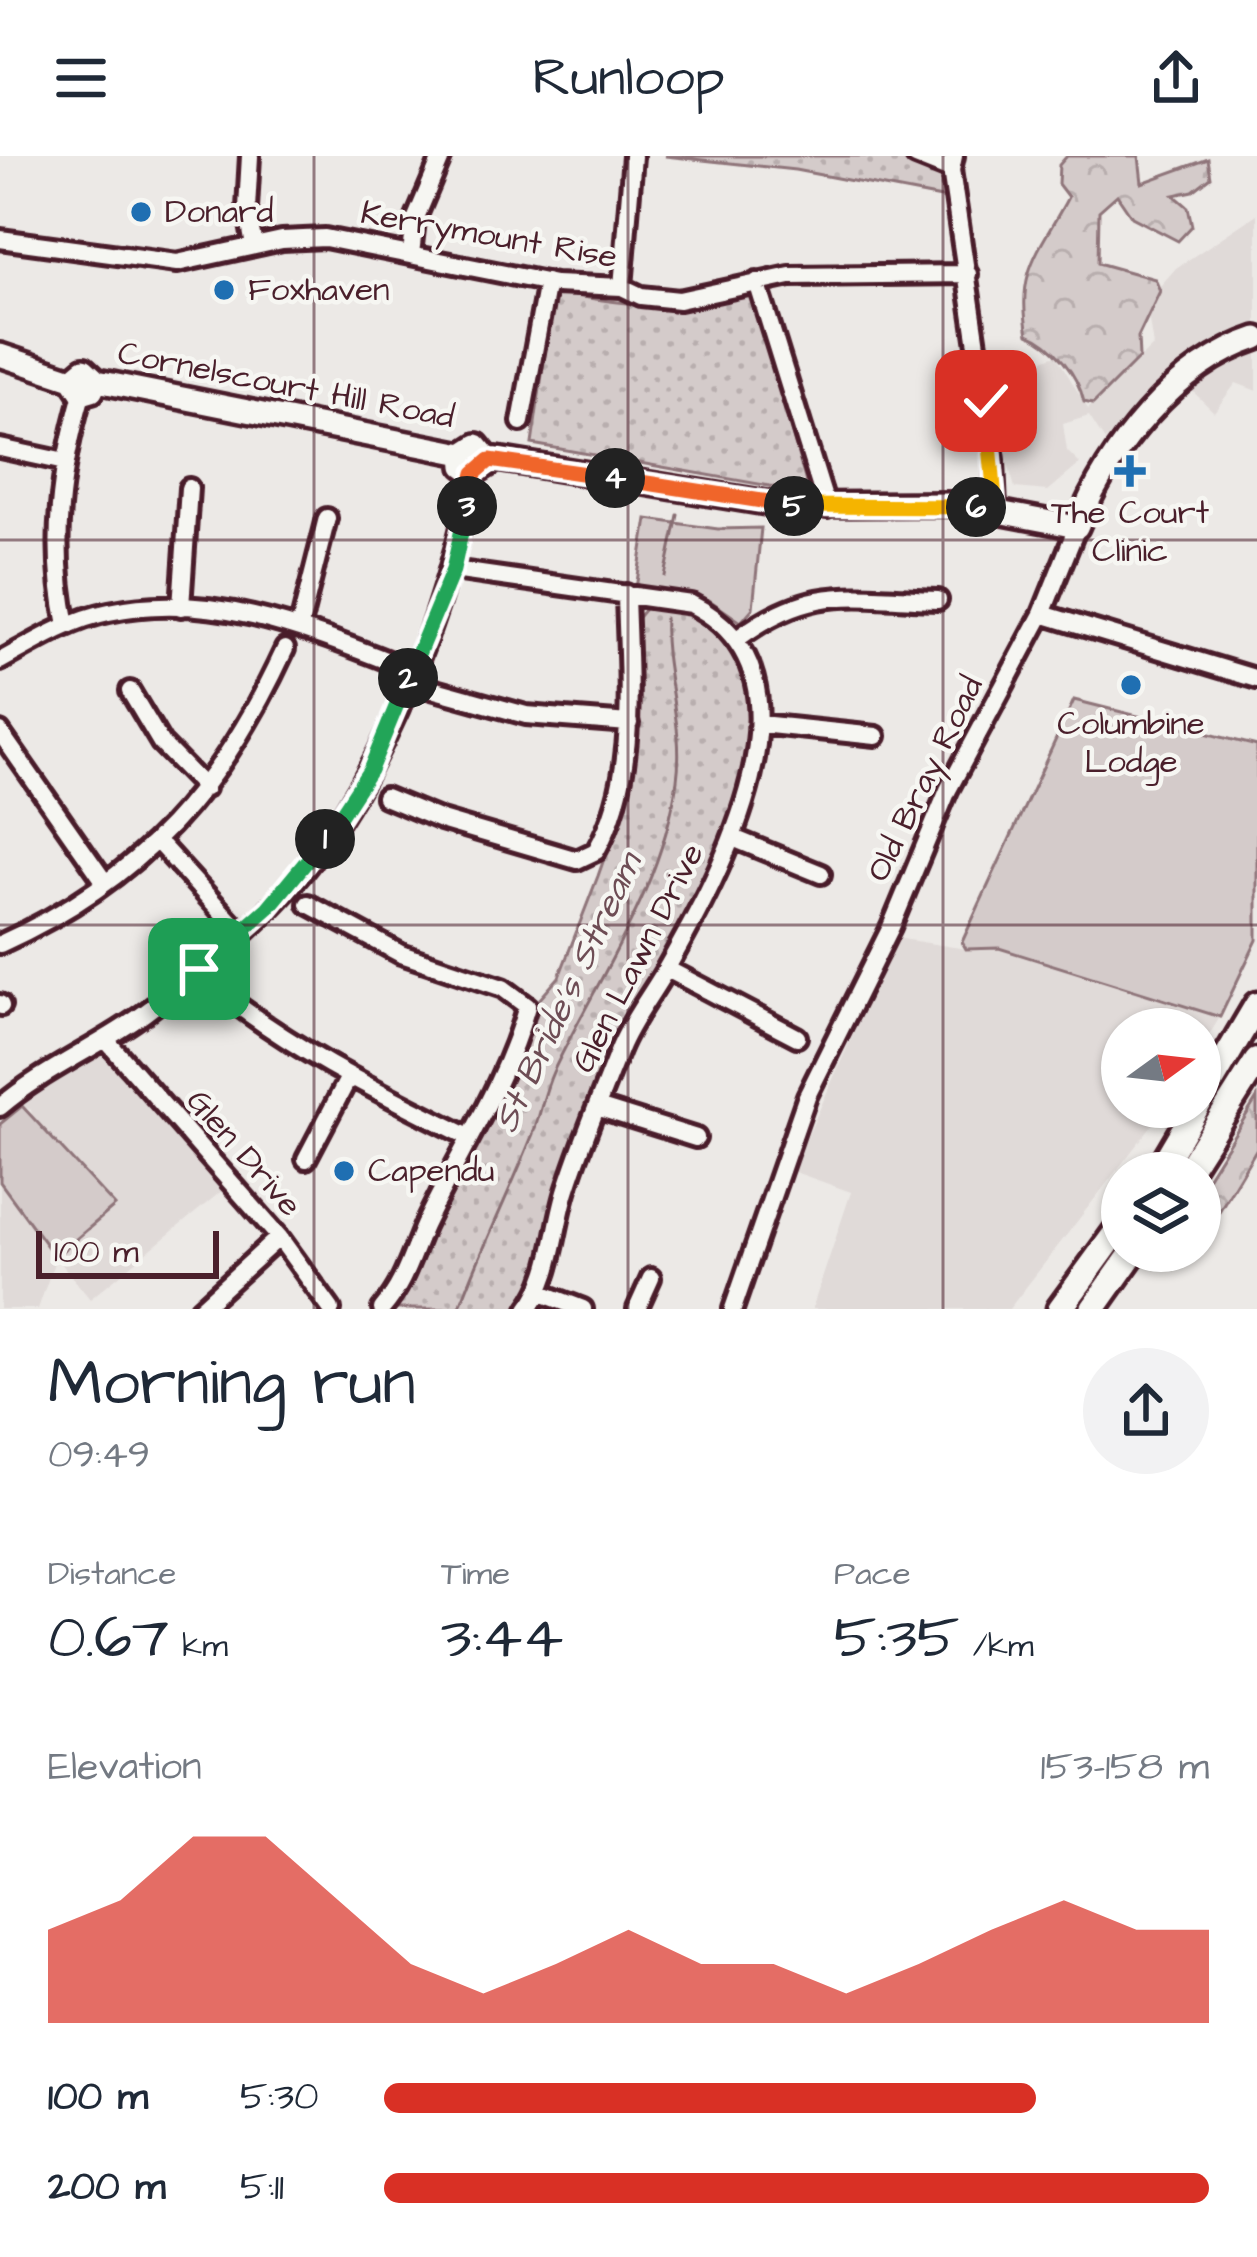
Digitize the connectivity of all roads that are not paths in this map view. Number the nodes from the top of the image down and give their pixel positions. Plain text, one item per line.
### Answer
1 (250, 156) edge
2 (442, 156) edge
3 (633, 156) edge
4 (916, 156) edge
5 (953, 163) edge
6 (0, 239) edge
7 (254, 246) junction
8 (411, 254) junction
9 (968, 274) junction
10 (547, 282) junction
11 (757, 282) junction
12 (622, 287) junction
13 (1257, 338) edge
14 (0, 355) edge
15 (84, 385) junction
16 (521, 422) dead end
17 (0, 448) edge
18 (65, 461) junction
19 (476, 462) junction
20 (189, 488) dead end
21 (827, 508) junction
22 (996, 510) junction
23 (327, 518) dead end
24 (1077, 527) junction
25 (453, 570) junction
26 (626, 595) junction
27 (938, 600) dead end
28 (181, 607) junction
29 (1042, 614) junction
30 (67, 625) junction
31 (300, 625) junction
32 (737, 639) junction
33 (285, 649) dead end
34 (0, 661) edge
35 (412, 670) junction
36 (1257, 679) edge
37 (428, 688) dead end
38 (130, 692) dead end
39 (629, 723) junction
40 (760, 724) junction
41 (0, 732) edge
42 (876, 736) dead end
43 (205, 788) junction
44 (385, 796) dead end
45 (733, 838) junction
46 (158, 843) junction
47 (821, 874) dead end
48 (104, 881) junction
49 (308, 904) dead end
50 (241, 933) junction
51 (0, 944) edge
52 (667, 969) junction
53 (217, 988) dead end
54 (1257, 1005) edge
55 (797, 1037) dead end
56 (106, 1040) junction
57 (1257, 1061) edge
58 (349, 1077) junction
59 (0, 1107) edge
60 (597, 1107) junction
61 (470, 1137) junction
62 (696, 1138) dead end
63 (1170, 1152) edge
64 (1199, 1152) edge
65 (306, 1159) dead end
66 (279, 1237) junction
67 (1101, 1253) edge
68 (1119, 1272) edge
69 (651, 1278) dead end
70 (541, 1292) junction
71 (1099, 1301) edge
72 (200, 1309) edge
73 (332, 1309) edge
74 (382, 1309) edge
75 (528, 1309) edge
76 (583, 1309) edge
77 (637, 1309) edge
78 (733, 1309) edge
79 (1060, 1309) edge
80 (1078, 1309) edge

1 - 7 street
2 - 8 street
3 - 12 street
4 - 5 street
5 - 9 street
6 - 7 street, Kerrymount Rise
7 - 8 street, Kerrymount Rise
8 - 10 street, Kerrymount Rise
9 - 11 street, Kerrymount Rise
9 - 22 street
10 - 12 street, Kerrymount Rise
10 - 16 street
11 - 12 street, Kerrymount Rise
11 - 21 street
13 - 24 main road, Old Bray Road
14 - 15 main road, Cornelscourt Hill Road
15 - 18 street
15 - 19 main road, Cornelscourt Hill Road
17 - 18 street
18 - 30 street
19 - 21 main road, Cornelscourt Hill Road
19 - 25 street
20 - 28 street
21 - 22 main road, Cornelscourt Hill Road
22 - 24 main road, Cornelscourt Hill Road
23 - 31 street
24 - 29 street, Old Bray Road
25 - 26 street
25 - 35 street
26 - 32 street
26 - 39 street
27 - 32 street
28 - 30 street
28 - 31 street
29 - 36 street
29 - 78 street, Old Bray Road
30 - 34 street
31 - 35 street
32 - 40 street, Glen Lawn Drive
33 - 43 street
35 - 50 street
37 - 39 street
38 - 43 street
39 - 44 street
40 - 42 street
40 - 45 street, Glen Lawn Drive
41 - 48 street
43 - 46 street
45 - 47 street
45 - 52 street, Glen Lawn Drive
46 - 48 street
46 - 50 street
48 - 51 street
49 - 61 street
50 - 56 street
52 - 55 street
52 - 60 street, Glen Lawn Drive
53 - 58 street
54 - 63 highway
56 - 59 street
56 - 66 street, Glen Drive
57 - 64 highway
58 - 61 street
58 - 65 street
60 - 62 street
60 - 70 street, Glen Lawn Drive
61 - 74 street
66 - 72 street
66 - 73 street, Glen Drive
67 - 79 highway
68 - 71 highway
69 - 77 street
70 - 75 street, Glen Lawn Drive
70 - 76 street
71 - 80 highway

